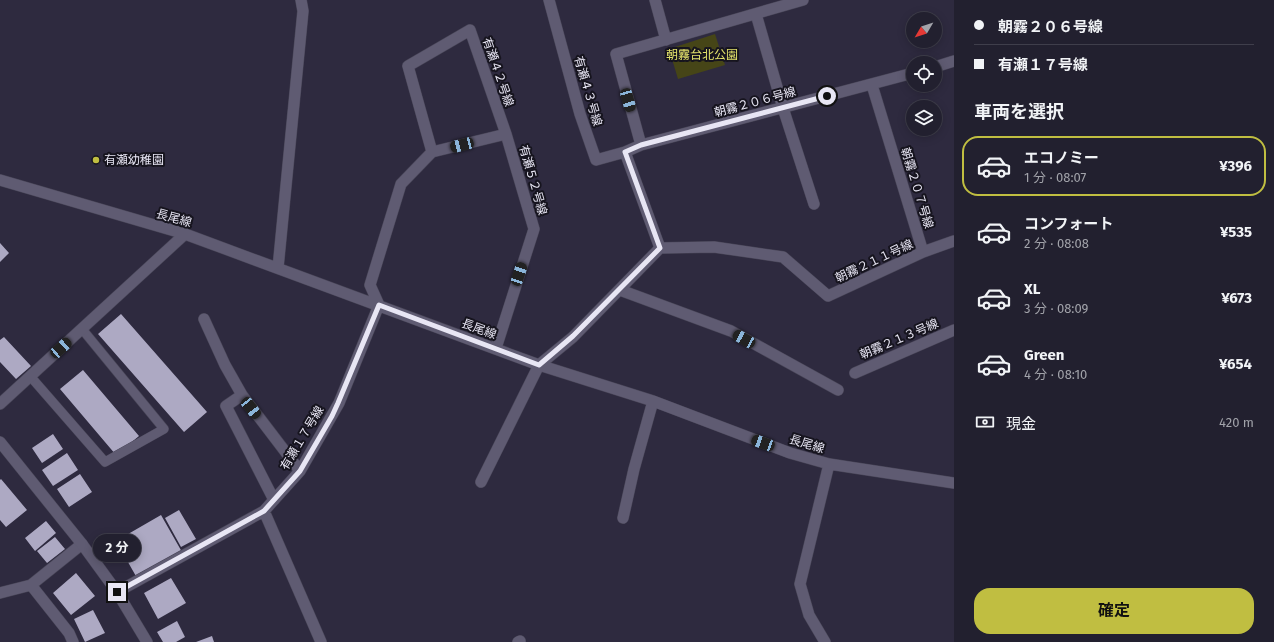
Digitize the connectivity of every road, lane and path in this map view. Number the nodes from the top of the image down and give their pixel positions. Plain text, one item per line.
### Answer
1 (301, 0) edge
2 (549, 0) edge
3 (655, 0) edge
4 (803, 0) edge
5 (756, 14) junction
6 (666, 40) junction
7 (954, 62) edge
8 (942, 65) edge
9 (906, 75) edge
10 (872, 85) junction
11 (783, 108) junction
12 (506, 134) junction
13 (641, 145) junction
14 (432, 152) junction
15 (625, 152) junction
16 (0, 180) edge
17 (814, 204) dead end
18 (185, 234) junction
19 (954, 241) edge
20 (660, 248) junction
21 (923, 252) junction
22 (278, 268) junction
23 (620, 290) junction
24 (379, 305) junction
25 (204, 319) dead end
26 (82, 329) junction
27 (954, 330) edge
28 (496, 348) junction
29 (539, 365) junction
30 (855, 373) dead end
31 (30, 376) junction
32 (838, 390) dead end
33 (242, 395) junction
34 (653, 401) junction
35 (0, 404) edge
36 (0, 442) edge
37 (829, 464) junction
38 (300, 471) junction
39 (480, 482) dead end
40 (954, 483) edge
41 (274, 500) junction
42 (264, 511) junction
43 (623, 518) dead end
44 (82, 544) junction
45 (31, 585) junction
46 (117, 592) junction
47 (0, 593) edge
48 (73, 642) edge
49 (147, 642) edge
50 (321, 642) edge
51 (825, 642) edge

1 - 22 street
2 - 15 street, 有瀬４３号線
3 - 6 street
4 - 5 street
5 - 6 street
5 - 11 street
6 - 13 street
7 - 8 street
9 - 10 street, 朝霧２０６号線
10 - 11 street, 朝霧２０６号線
10 - 21 street, 朝霧２０７号線
11 - 13 street, 朝霧２０６号線
11 - 17 street
12 - 14 street
12 - 14 street, 有瀬４２号線
12 - 28 street, 有瀬５２号線
13 - 15 street, 朝霧２０６号線
14 - 24 street
15 - 20 street
16 - 18 street, 長尾線
18 - 22 street, 長尾線
18 - 26 street
19 - 21 street, 朝霧２１１号線
20 - 21 street, 朝霧２１１号線
20 - 23 street
22 - 24 street, 長尾線
23 - 29 street
23 - 32 street
24 - 28 street, 長尾線
24 - 38 street, 有瀬１７号線
25 - 33 street
26 - 31 street
26 - 31 lane
27 - 30 street, 朝霧２１３号線
28 - 29 street, 長尾線
29 - 34 street, 長尾線
29 - 39 street
31 - 35 street
33 - 38 street
33 - 41 street
34 - 37 street, 長尾線
34 - 43 street
36 - 44 street
37 - 40 street, 長尾線
37 - 51 street
38 - 41 street, 有瀬１７号線
41 - 42 street, 有瀬１７号線
42 - 46 street, 有瀬１７号線
42 - 50 street
44 - 45 street
44 - 46 street
45 - 47 street
45 - 48 street
46 - 49 street

